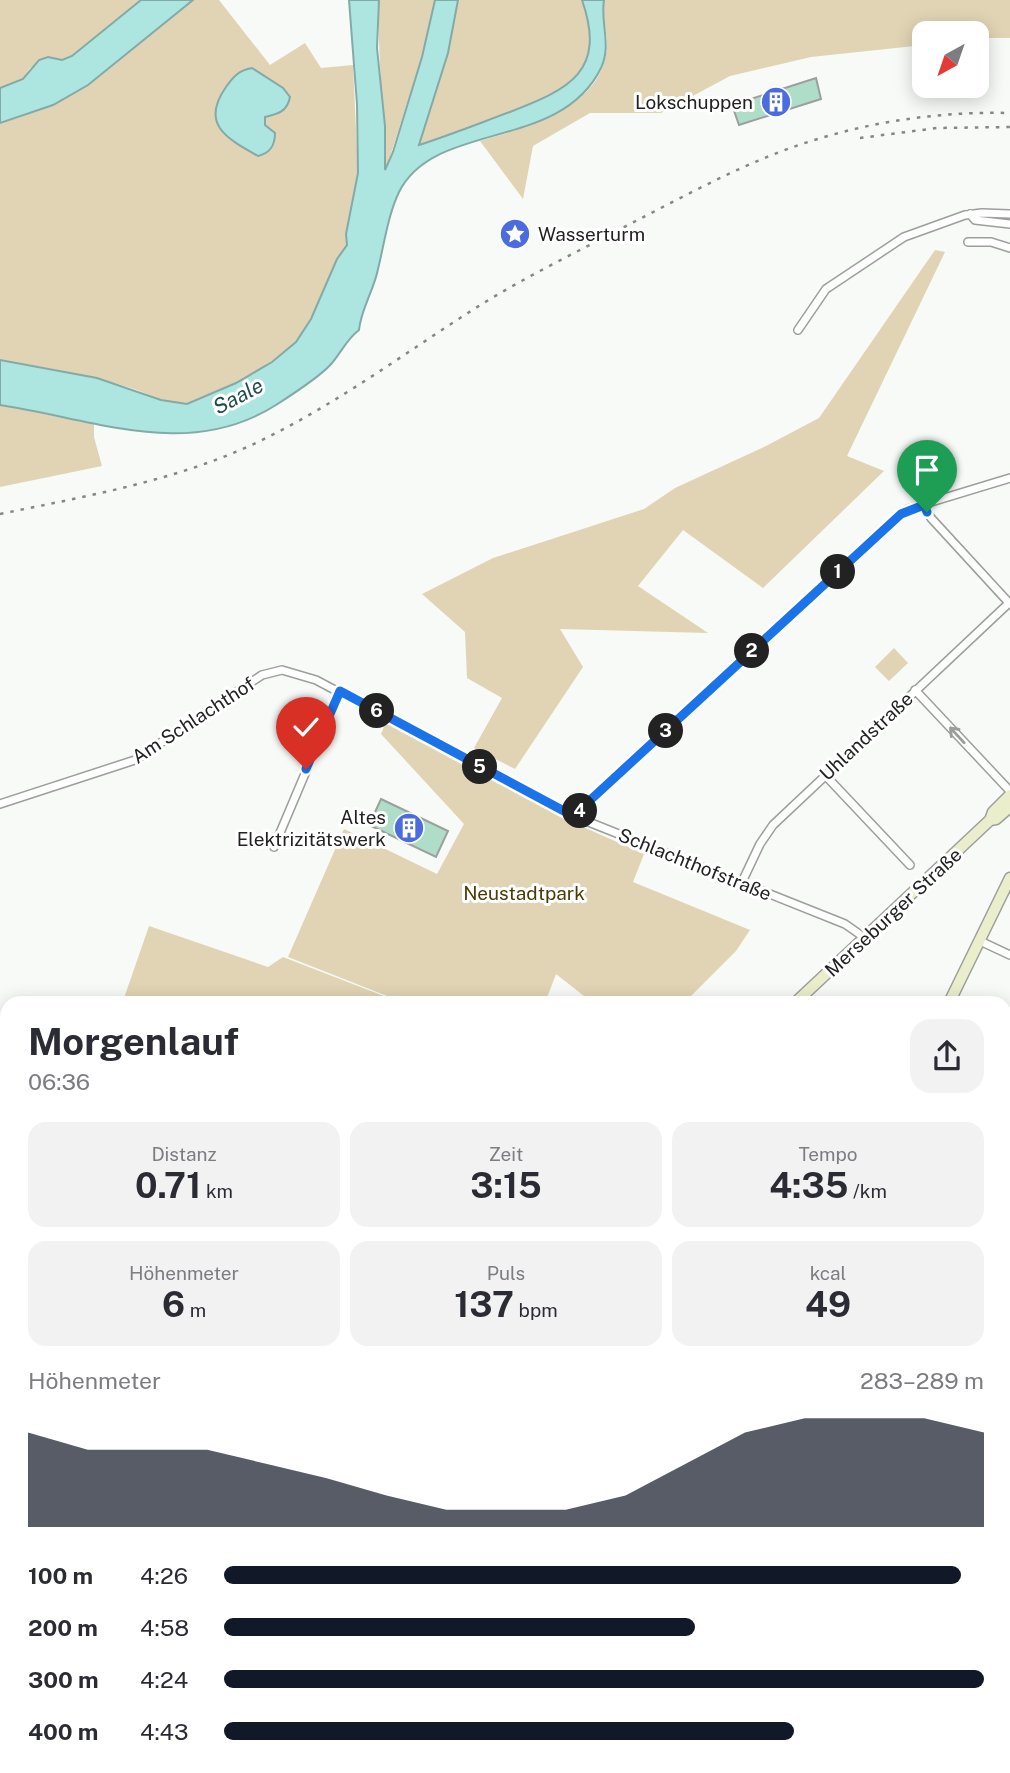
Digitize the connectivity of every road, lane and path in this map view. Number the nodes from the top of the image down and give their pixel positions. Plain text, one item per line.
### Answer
1 (971, 214) junction
2 (1010, 214) edge
3 (1010, 224) edge
4 (968, 242) dead end
5 (1010, 248) edge
6 (798, 330) dead end
7 (1010, 478) edge
8 (924, 505) junction
9 (1009, 603) edge
10 (306, 676) joint
11 (915, 690) junction
12 (340, 691) junction
13 (825, 775) junction
14 (1010, 793) edge
15 (0, 804) edge
16 (1010, 807) edge
17 (577, 818) junction
18 (990, 820) junction
19 (274, 847) dead end
20 (910, 865) dead end
21 (1010, 878) edge
22 (742, 882) junction
23 (865, 938) junction
24 (980, 941) junction
25 (1010, 955) edge
26 (803, 996) edge
27 (952, 996) edge

1 - 2 street
1 - 3 street
1 - 6 street
4 - 5 street
7 - 8 street
8 - 9 street
8 - 17 street
9 - 11 street, Uhlandstraße
10 - 12 street, Schlachthofstraße
10 - 15 street, Am Schlachthof
11 - 13 street, Uhlandstraße
14 -> 11 street
12 - 17 street, Schlachthofstraße
12 - 19 street
13 - 20 street
13 - 22 street, Uhlandstraße
14 - 18 main road, Merseburger Straße
16 - 18 main road, Merseburger Straße
17 - 22 street, Schlachthofstraße
18 - 23 main road, Merseburger Straße
21 - 24 main road
22 - 23 street, Schlachthofstraße
23 - 26 main road, Merseburger Straße
24 - 25 street
24 - 27 main road

